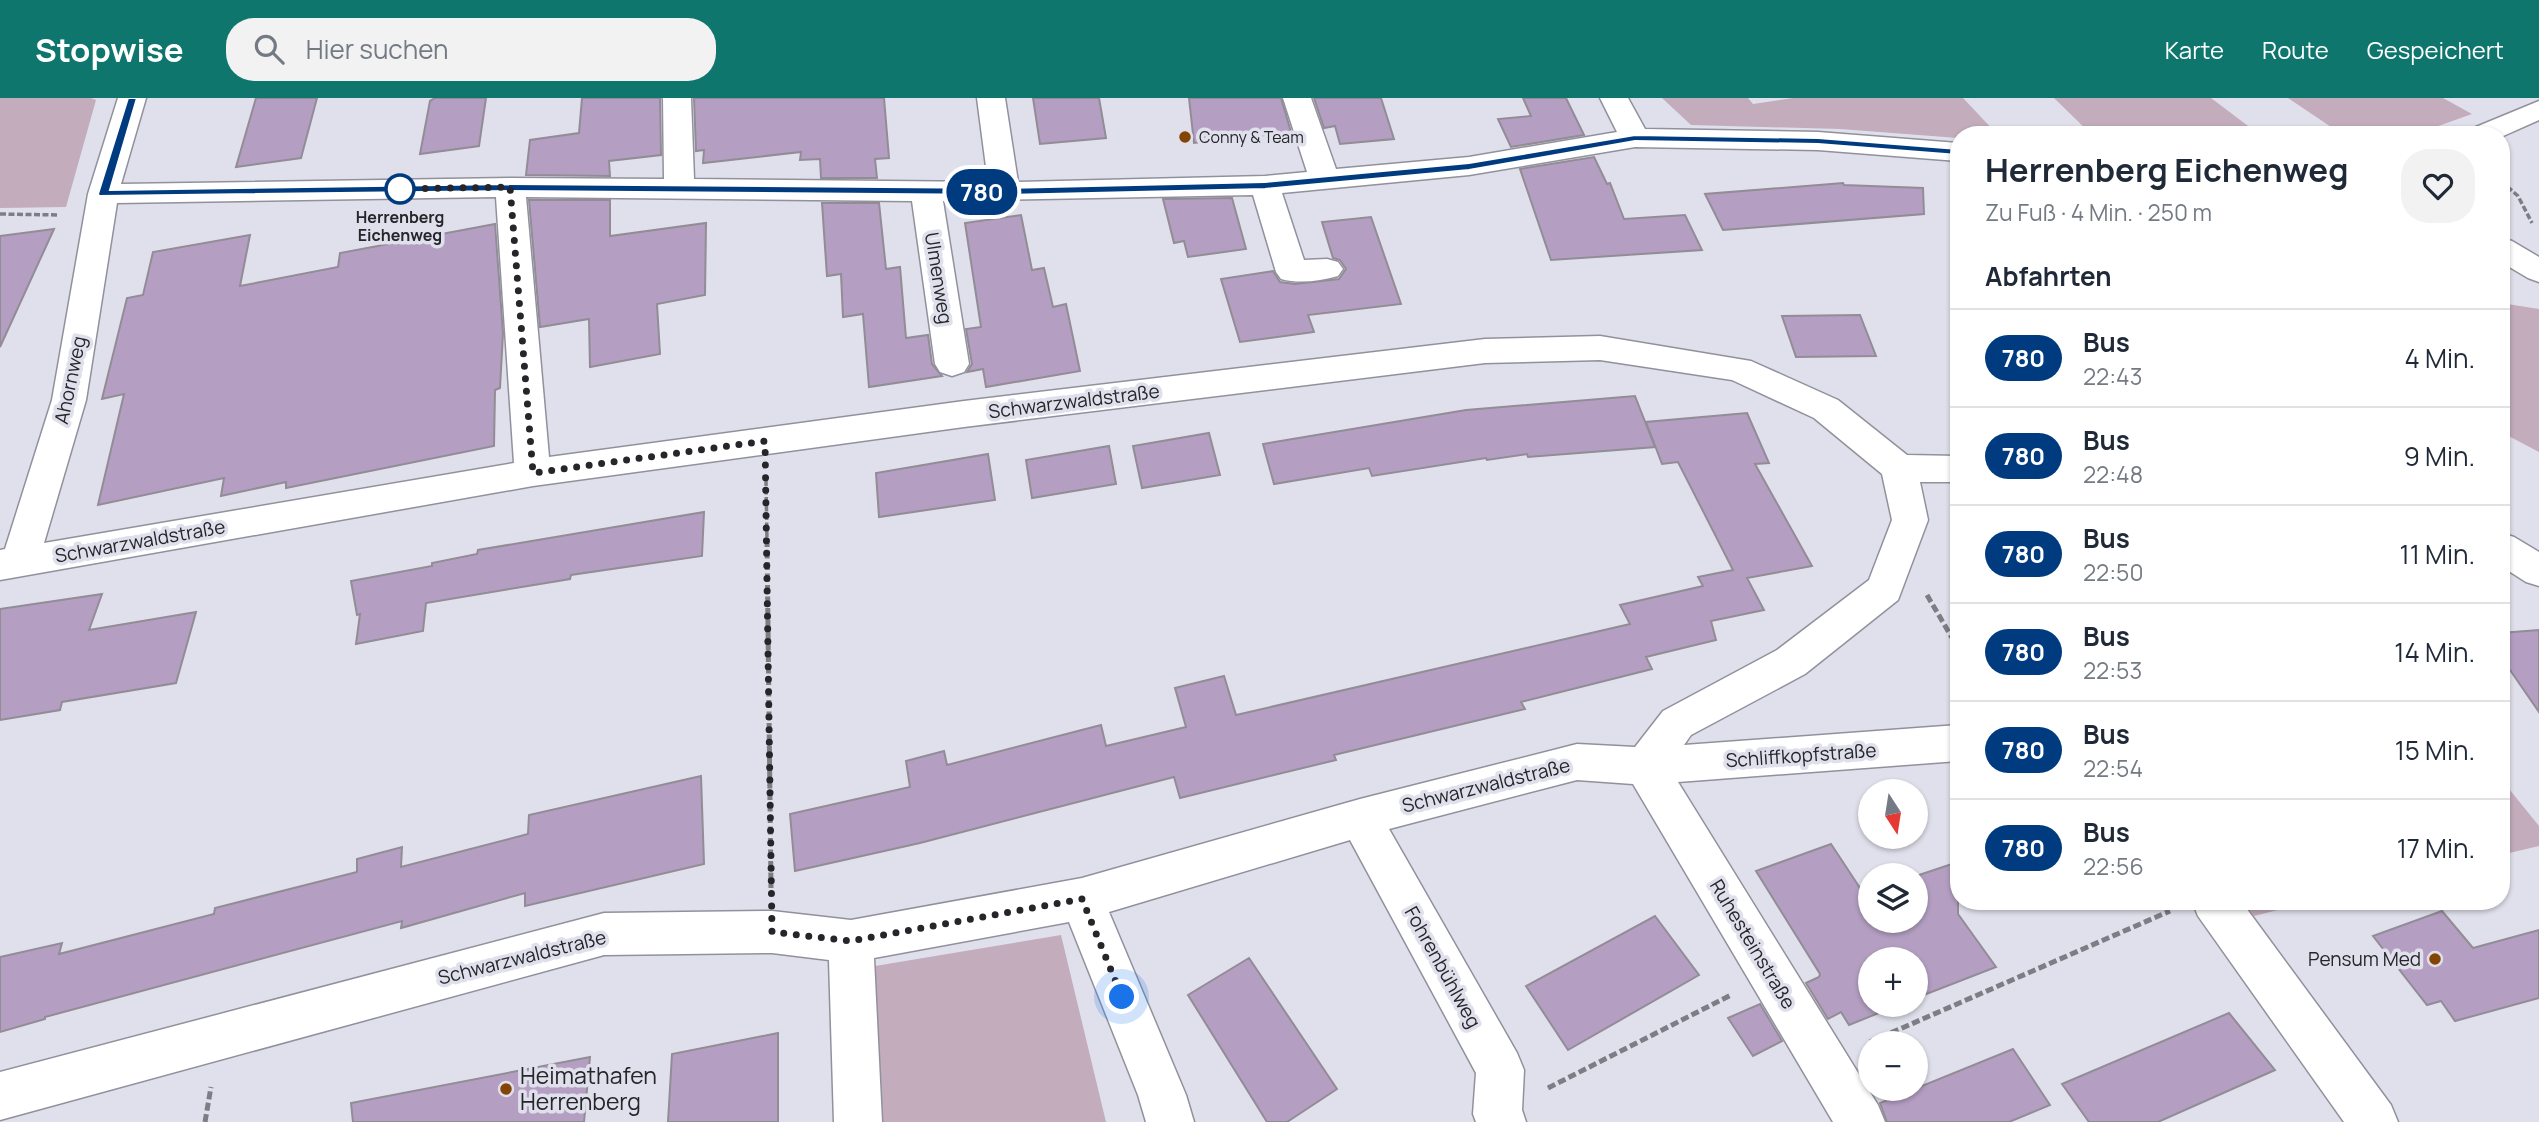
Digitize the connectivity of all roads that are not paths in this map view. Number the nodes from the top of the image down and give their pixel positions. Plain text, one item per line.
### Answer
1 (132, 98) edge
2 (677, 98) edge
3 (991, 98) edge
4 (1297, 98) edge
5 (1614, 98) edge
6 (2539, 110) edge
7 (2503, 126) edge
8 (1635, 138) junction
9 (1950, 151) edge
10 (1325, 181) junction
11 (1265, 185) junction
12 (510, 187) junction
13 (679, 189) junction
14 (926, 191) junction
15 (1004, 192) junction
16 (101, 204) junction
17 (2510, 245) edge
18 (2510, 250) edge
19 (2538, 255) edge
20 (1327, 269) dead end
21 (952, 364) dead end
22 (1899, 468) junction
23 (1950, 469) edge
24 (533, 473) junction
25 (2510, 553) edge
26 (10, 563) edge
27 (2539, 571) edge
28 (1950, 744) edge
29 (1645, 766) junction
30 (1360, 818) junction
31 (1082, 899) junction
32 (2202, 910) edge
33 (851, 941) junction
34 (0, 1096) edge
35 (1500, 1118) edge
36 (858, 1122) edge
37 (1170, 1122) edge
38 (1861, 1122) edge
39 (2374, 1122) edge

1 - 16 street, Ahornweg
2 - 13 street
3 - 15 street
4 - 10 street
5 - 8 street
6 - 7 street
8 - 9 street
8 - 10 street
10 - 11 street
11 - 15 street
11 - 20 street
12 - 13 street
12 - 16 street
12 - 24 street
13 - 14 street
14 - 15 street
14 - 21 street, Ulmenweg
16 - 26 street, Ahornweg
17 - 19 street
18 - 19 street
22 - 23 street
22 - 24 street, Schwarzwaldstraße
22 - 29 street
24 - 26 street, Schwarzwaldstraße
25 - 27 street
28 - 29 street, Schliffkopfstraße
29 - 30 street, Schwarzwaldstraße
29 - 38 street, Ruhesteinstraße
30 - 31 street, Schwarzwaldstraße
30 - 35 street, Fohrenbühlweg
31 - 33 street, Schwarzwaldstraße
31 - 37 street
32 - 39 street
33 - 34 street, Schwarzwaldstraße
33 - 36 street

